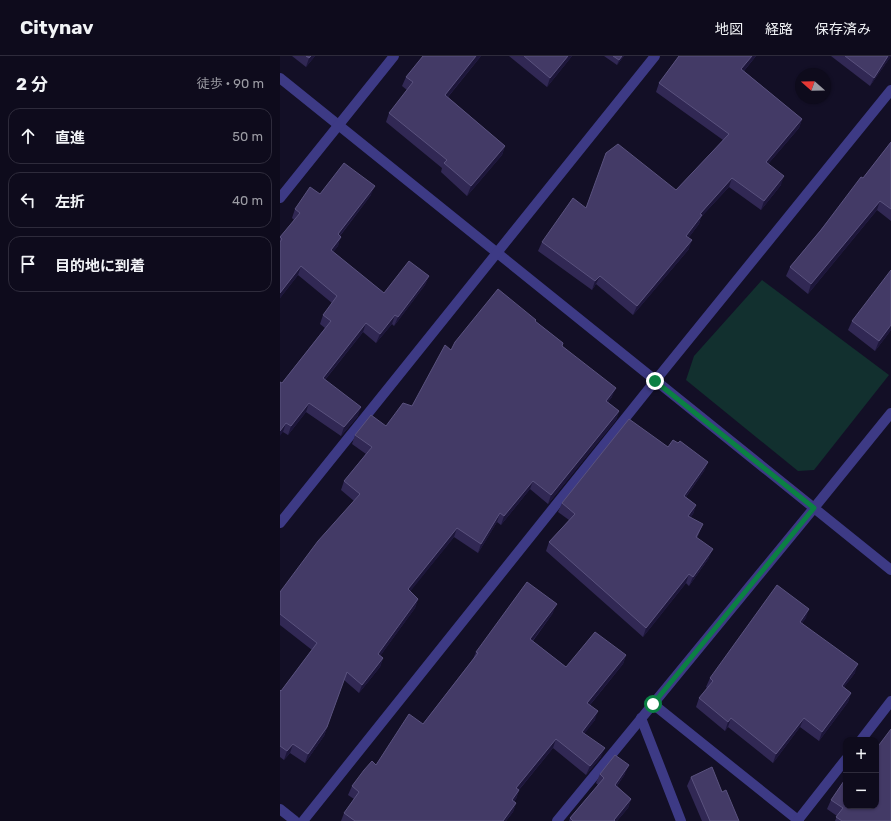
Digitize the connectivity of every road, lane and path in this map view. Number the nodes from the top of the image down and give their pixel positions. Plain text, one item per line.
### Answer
1 (394, 56) edge
2 (655, 56) edge
3 (280, 78) edge
4 (891, 90) edge
5 (339, 125) junction
6 (280, 198) edge
7 (497, 253) junction
8 (655, 381) junction
9 (891, 413) edge
10 (814, 508) junction
11 (280, 523) edge
12 (891, 570) edge
13 (891, 701) edge
14 (653, 704) junction
15 (641, 718) junction
16 (863, 737) edge
17 (843, 763) edge
18 (280, 809) edge
19 (798, 820) edge
20 (295, 821) edge
21 (303, 821) edge
22 (557, 821) edge
23 (681, 821) edge

1 - 5 street
2 - 7 street
3 - 5 street
4 - 8 street
5 - 6 street
5 - 7 street
7 - 8 street
7 - 11 street
8 - 10 street
8 - 21 street
9 - 10 street
10 - 12 street
10 - 14 street
13 - 16 street
14 - 15 street
14 - 19 street
15 - 22 street
15 - 23 street
17 - 19 street
18 - 20 street

